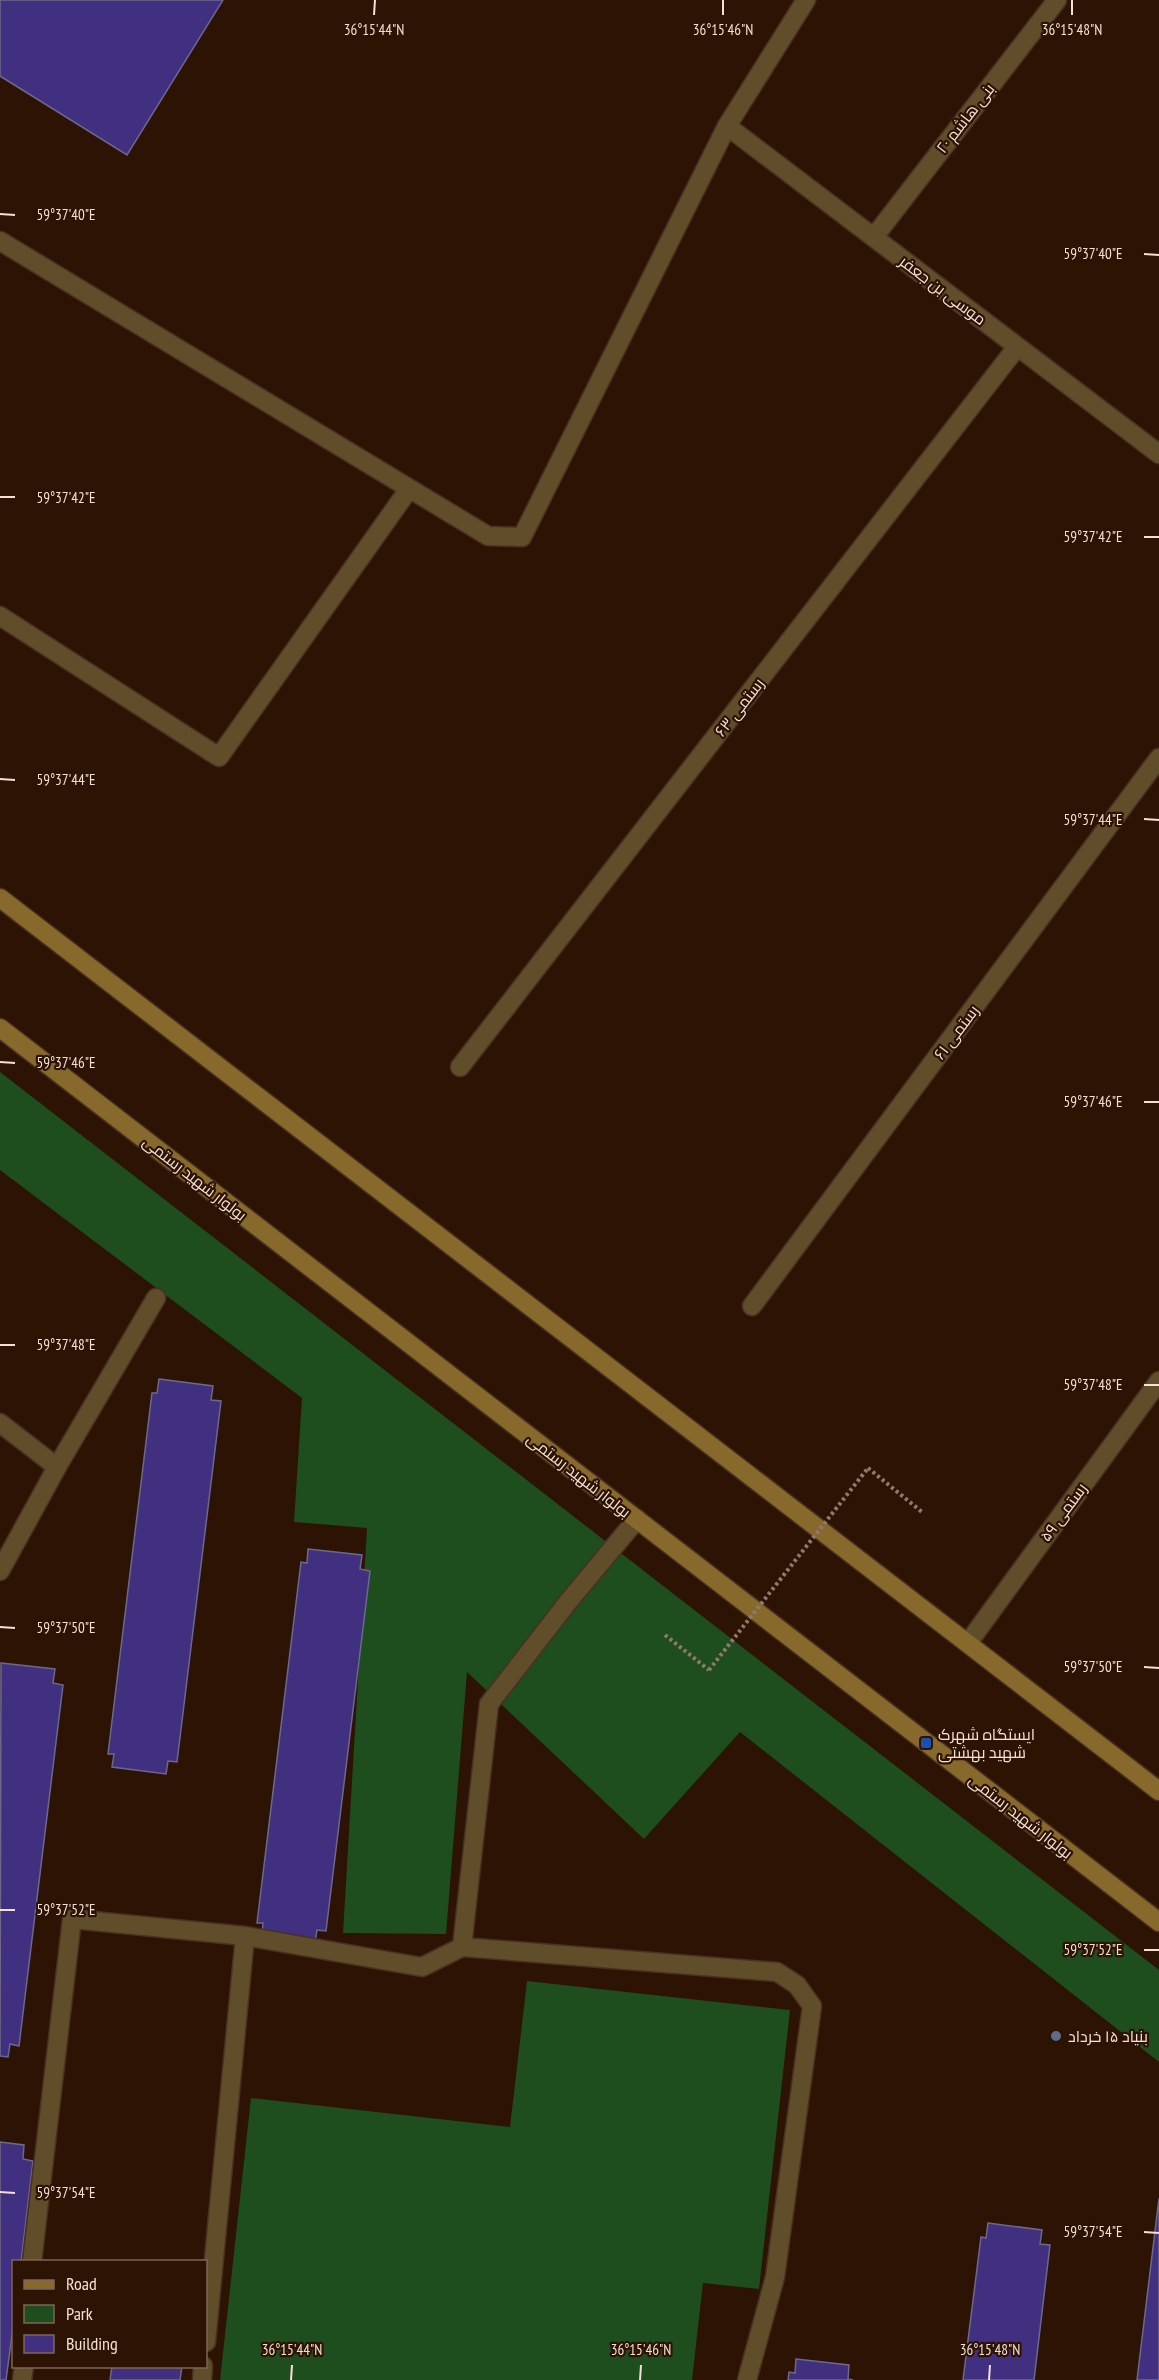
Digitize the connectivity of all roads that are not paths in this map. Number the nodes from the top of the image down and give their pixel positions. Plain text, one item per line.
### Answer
1 (806, 0) edge
2 (1057, 0) edge
3 (727, 126) junction
4 (874, 237) junction
5 (0, 241) edge
6 (1017, 346) junction
7 (1159, 454) edge
8 (410, 489) junction
9 (0, 616) edge
10 (1159, 758) edge
11 (0, 898) edge
12 (0, 1028) edge
13 (460, 1067) dead end
14 (156, 1298) dead end
15 (752, 1306) dead end
16 (1159, 1381) edge
17 (0, 1423) edge
18 (57, 1467) junction
19 (637, 1519) junction
20 (0, 1571) edge
21 (968, 1643) junction
22 (1159, 1791) edge
23 (1159, 1922) edge
24 (245, 1935) junction
25 (462, 1947) junction
26 (32, 2260) edge
27 (207, 2332) edge
28 (747, 2380) edge

1 - 3 street
2 - 4 street, بنی هاشم ۲۰
3 - 4 street, موسی بن جعفر
3 - 8 street
4 - 6 street, موسی بن جعفر
5 - 8 street
6 - 7 street, موسی بن جعفر
6 - 13 street, رستمی ۶۳
8 - 9 street
10 - 15 street, رستمی ۶۱
11 - 21 main road
12 - 19 main road, بولوار شهید رستمی
14 - 18 street
16 - 21 street, رستمی ۵۹
17 - 18 street
18 - 20 street
19 - 23 main road, بولوار شهید رستمی
19 - 25 street
21 - 22 main road
24 - 25 street
24 - 26 street
24 - 27 street
25 - 28 street

